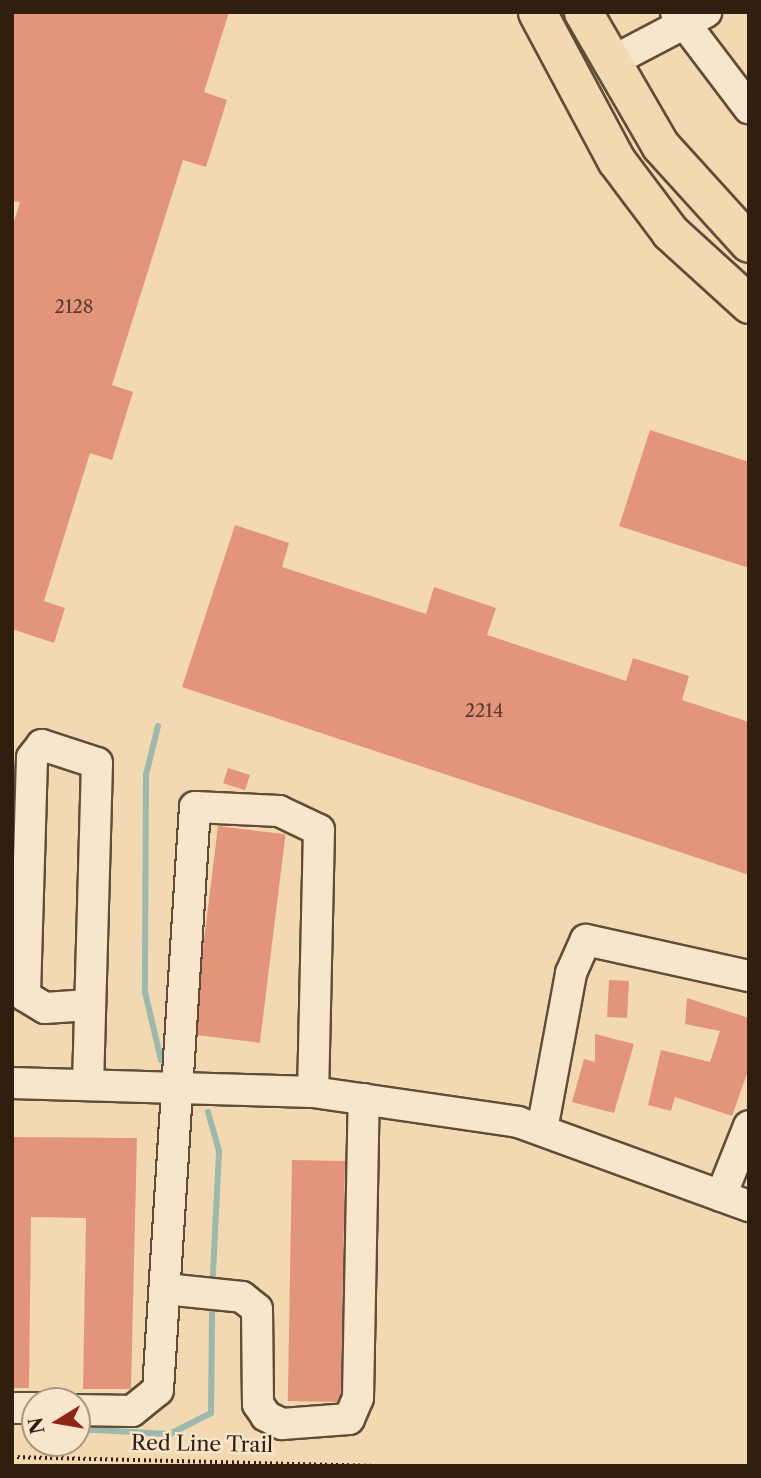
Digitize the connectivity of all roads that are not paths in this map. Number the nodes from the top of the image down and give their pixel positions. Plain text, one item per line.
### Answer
1 (586, 13) edge
2 (688, 16) edge
3 (542, 26) edge
4 (609, 62) junction
5 (572, 85) junction
6 (749, 108) edge
7 (749, 243) edge
8 (749, 304) edge
9 (749, 976) edge
10 (89, 1005) junction
11 (12, 1083) edge
12 (88, 1086) junction
13 (178, 1086) junction
14 (313, 1092) junction
15 (364, 1099) junction
16 (749, 1126) edge
17 (542, 1130) junction
18 (721, 1196) junction
19 (749, 1206) edge
20 (165, 1289) junction
21 (91, 1411) edge

1 - 3 main road
1 - 4 main road
2 - 4 lane
2 - 6 lane
3 - 5 main road
4 - 5 main road
4 - 7 main road
5 - 8 main road
9 - 17 lane
10 - 10 lane
10 - 12 lane
11 - 12 lane
12 - 13 lane
13 - 14 lane
13 - 14 lane
13 - 20 lane
14 - 15 lane
15 - 17 lane
15 - 20 lane
16 - 18 lane
17 - 18 lane
18 - 19 lane
20 - 21 lane

